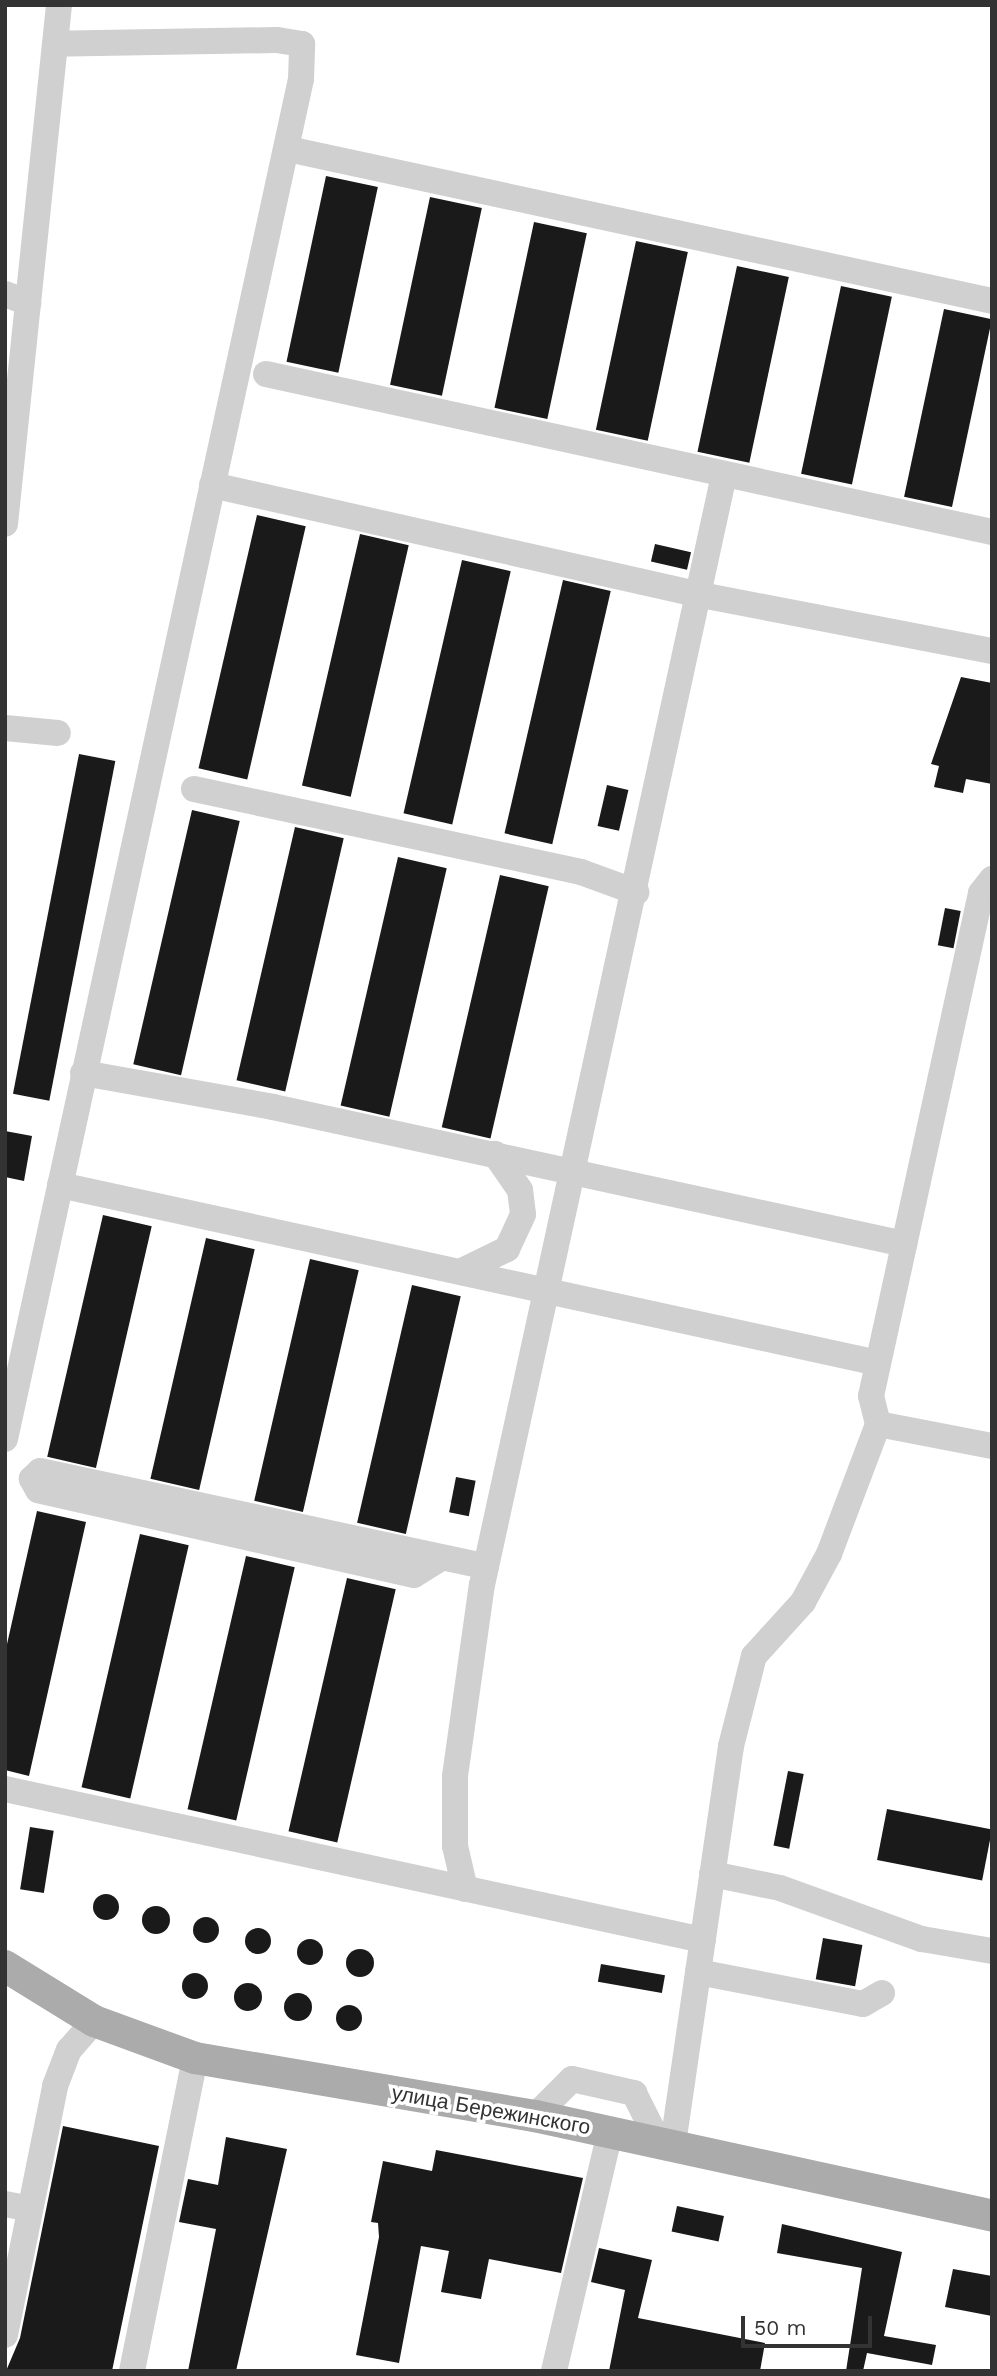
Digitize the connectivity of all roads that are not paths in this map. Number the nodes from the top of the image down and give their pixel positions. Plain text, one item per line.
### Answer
1 (59, 5) edge
2 (55, 44) junction
3 (288, 149) junction
4 (17, 299) edge
5 (992, 302) edge
6 (266, 374) dead end
7 (724, 475) junction
8 (212, 485) junction
9 (5, 524) edge
10 (992, 532) edge
11 (701, 595) junction
12 (992, 651) edge
13 (5, 728) edge
14 (58, 733) dead end
15 (194, 789) dead end
16 (992, 879) edge
17 (636, 892) junction
18 (83, 1073) junction
19 (495, 1154) junction
20 (573, 1171) junction
21 (60, 1185) junction
22 (904, 1244) junction
23 (464, 1270) junction
24 (547, 1289) junction
25 (878, 1363) junction
26 (878, 1424) junction
27 (5, 1438) edge
28 (992, 1446) edge
29 (439, 1560) junction
30 (486, 1567) junction
31 (5, 1789) edge
32 (712, 1874) junction
33 (465, 1889) junction
34 (703, 1940) junction
35 (992, 1951) edge
36 (5, 1966) edge
37 (698, 1972) junction
38 (882, 1993) dead end
39 (94, 2021) junction
40 (195, 2058) junction
41 (535, 2116) junction
42 (610, 2132) junction
43 (665, 2143) junction
44 (18, 2207) edge
45 (992, 2216) edge
46 (5, 2334) edge
47 (132, 2371) edge
48 (554, 2371) edge

1 - 2 lane
2 - 3 lane
2 - 4 lane
3 - 5 lane
3 - 8 lane
4 - 9 lane
6 - 7 lane
7 - 10 lane
7 - 11 lane
8 - 11 lane
8 - 18 lane
11 - 12 lane
11 - 17 lane
13 - 14 lane
15 - 17 lane
16 - 22 lane
17 - 20 lane
18 - 19 lane
18 - 21 lane
19 - 20 lane
19 - 23 lane
20 - 22 lane
20 - 24 lane
21 - 23 lane
21 - 27 lane
22 - 25 lane
23 - 24 lane
24 - 25 lane
24 - 30 lane
25 - 26 lane
26 - 28 lane
26 - 32 lane
29 - 29 lane
29 - 30 lane
30 - 33 lane
31 - 33 lane
32 - 34 lane
32 - 35 lane
33 - 34 lane
34 - 37 lane
36 - 39 main road, улица Бережинского
37 - 38 lane
37 - 43 lane
39 - 40 main road, улица Бережинского
39 - 44 lane
40 - 41 main road, улица Бережинского
40 - 47 lane
41 - 42 main road, улица Бережинского
41 - 43 lane
42 - 43 main road, улица Бережинского
42 - 48 lane
43 - 45 main road, улица Бережинского
44 - 46 lane

